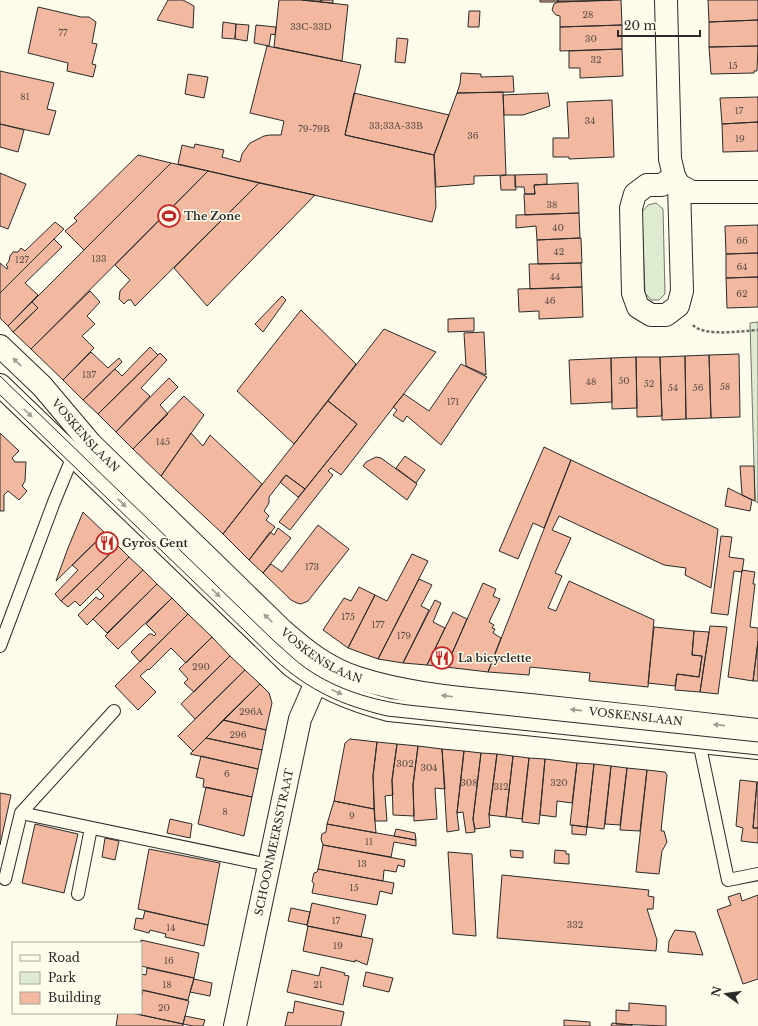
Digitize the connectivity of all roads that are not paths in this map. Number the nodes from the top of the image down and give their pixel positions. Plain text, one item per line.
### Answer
1 (666, 0) edge
2 (676, 180) junction
3 (758, 192) edge
4 (0, 346) edge
5 (0, 385) edge
6 (73, 456) junction
7 (0, 646) edge
8 (320, 672) junction
9 (114, 711) dead end
10 (758, 730) edge
11 (697, 732) junction
12 (758, 748) edge
13 (21, 814) junction
14 (91, 828) junction
15 (269, 864) junction
16 (758, 874) edge
17 (5, 879) dead end
18 (78, 894) dead end
19 (235, 1026) edge

1 - 2 street
2 - 2 street
2 - 3 street
8 -> 4 street, VOSKENSLAAN
5 -> 6 street, VOSKENSLAAN
6 - 7 lane
6 -> 8 street, VOSKENSLAAN
8 - 11 street, VOSKENSLAAN
8 - 15 street, SCHOONMEERSSTRAAT
9 - 13 lane
10 -> 11 street, VOSKENSLAAN
11 - 12 street, VOSKENSLAAN
11 - 16 lane
13 - 14 lane
13 - 17 lane
14 - 15 lane
14 - 18 lane
15 - 19 street, SCHOONMEERSSTRAAT

